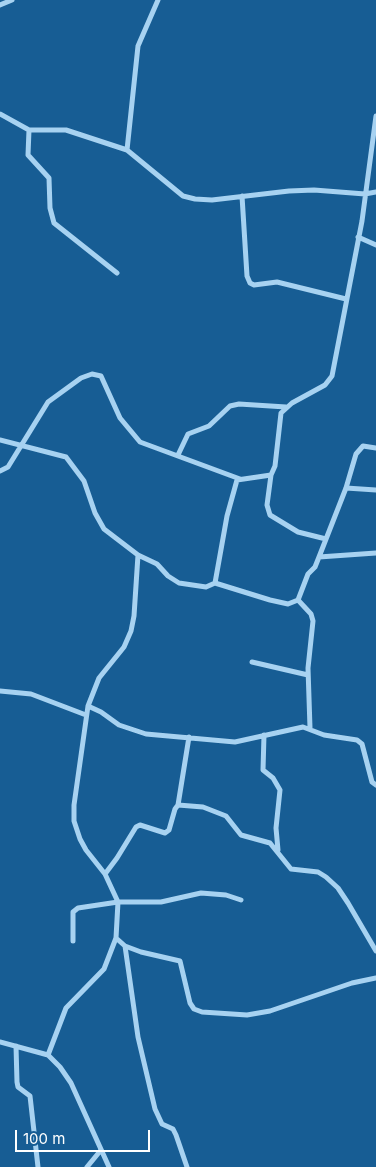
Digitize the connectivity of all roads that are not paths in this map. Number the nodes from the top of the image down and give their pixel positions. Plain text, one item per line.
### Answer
1 (12, 0) edge
2 (158, 0) edge
3 (0, 6) edge
4 (0, 114) edge
5 (376, 116) edge
6 (29, 130) junction
7 (127, 150) junction
8 (376, 192) edge
9 (365, 194) junction
10 (242, 196) junction
11 (358, 237) junction
12 (376, 245) edge
13 (117, 273) dead end
14 (346, 299) junction
15 (286, 408) junction
16 (0, 440) edge
17 (20, 445) junction
18 (376, 448) edge
19 (178, 455) junction
20 (0, 471) edge
21 (271, 475) junction
22 (240, 479) junction
23 (346, 488) junction
24 (376, 490) edge
25 (326, 538) junction
26 (376, 553) edge
27 (138, 555) junction
28 (319, 557) junction
29 (215, 583) junction
30 (298, 600) junction
31 (252, 662) dead end
32 (308, 675) junction
33 (0, 691) edge
34 (88, 706) junction
35 (86, 714) junction
36 (310, 728) junction
37 (264, 735) junction
38 (189, 737) junction
39 (376, 786) edge
40 (178, 805) junction
41 (278, 851) junction
42 (105, 874) junction
43 (241, 900) dead end
44 (118, 902) junction
45 (116, 938) junction
46 (73, 941) dead end
47 (125, 946) junction
48 (376, 951) edge
49 (376, 978) edge
50 (0, 1042) edge
51 (16, 1046) junction
52 (48, 1055) junction
53 (101, 1150) junction
54 (38, 1167) edge
55 (87, 1167) edge
56 (109, 1167) edge
57 (187, 1167) edge

1 - 3 street
2 - 7 street
4 - 6 street
5 - 9 street
6 - 7 street
6 - 13 street
7 - 10 street
8 - 9 street
9 - 10 street
9 - 11 street
10 - 14 street
11 - 12 street
11 - 14 street
14 - 15 street
15 - 19 street
15 - 21 street
16 - 17 street
17 - 19 street
17 - 20 street
17 - 27 street
18 - 23 street
19 - 22 street
21 - 22 street
21 - 25 street
22 - 29 street
23 - 24 street
23 - 25 street
25 - 28 street
26 - 28 street
27 - 29 street
27 - 34 street
28 - 30 street
29 - 30 street
30 - 32 street
31 - 32 street
32 - 36 street
33 - 35 street
34 - 35 street
34 - 38 street
35 - 42 street
36 - 37 street
36 - 39 street
37 - 38 street
37 - 41 street
38 - 40 street
40 - 41 street
40 - 42 street
41 - 48 street
42 - 44 street
43 - 44 street
44 - 45 street
44 - 46 street
45 - 47 street
45 - 52 street
47 - 49 street
47 - 57 street
50 - 51 street
51 - 52 street
51 - 54 street
52 - 53 street
53 - 55 street
53 - 56 street

